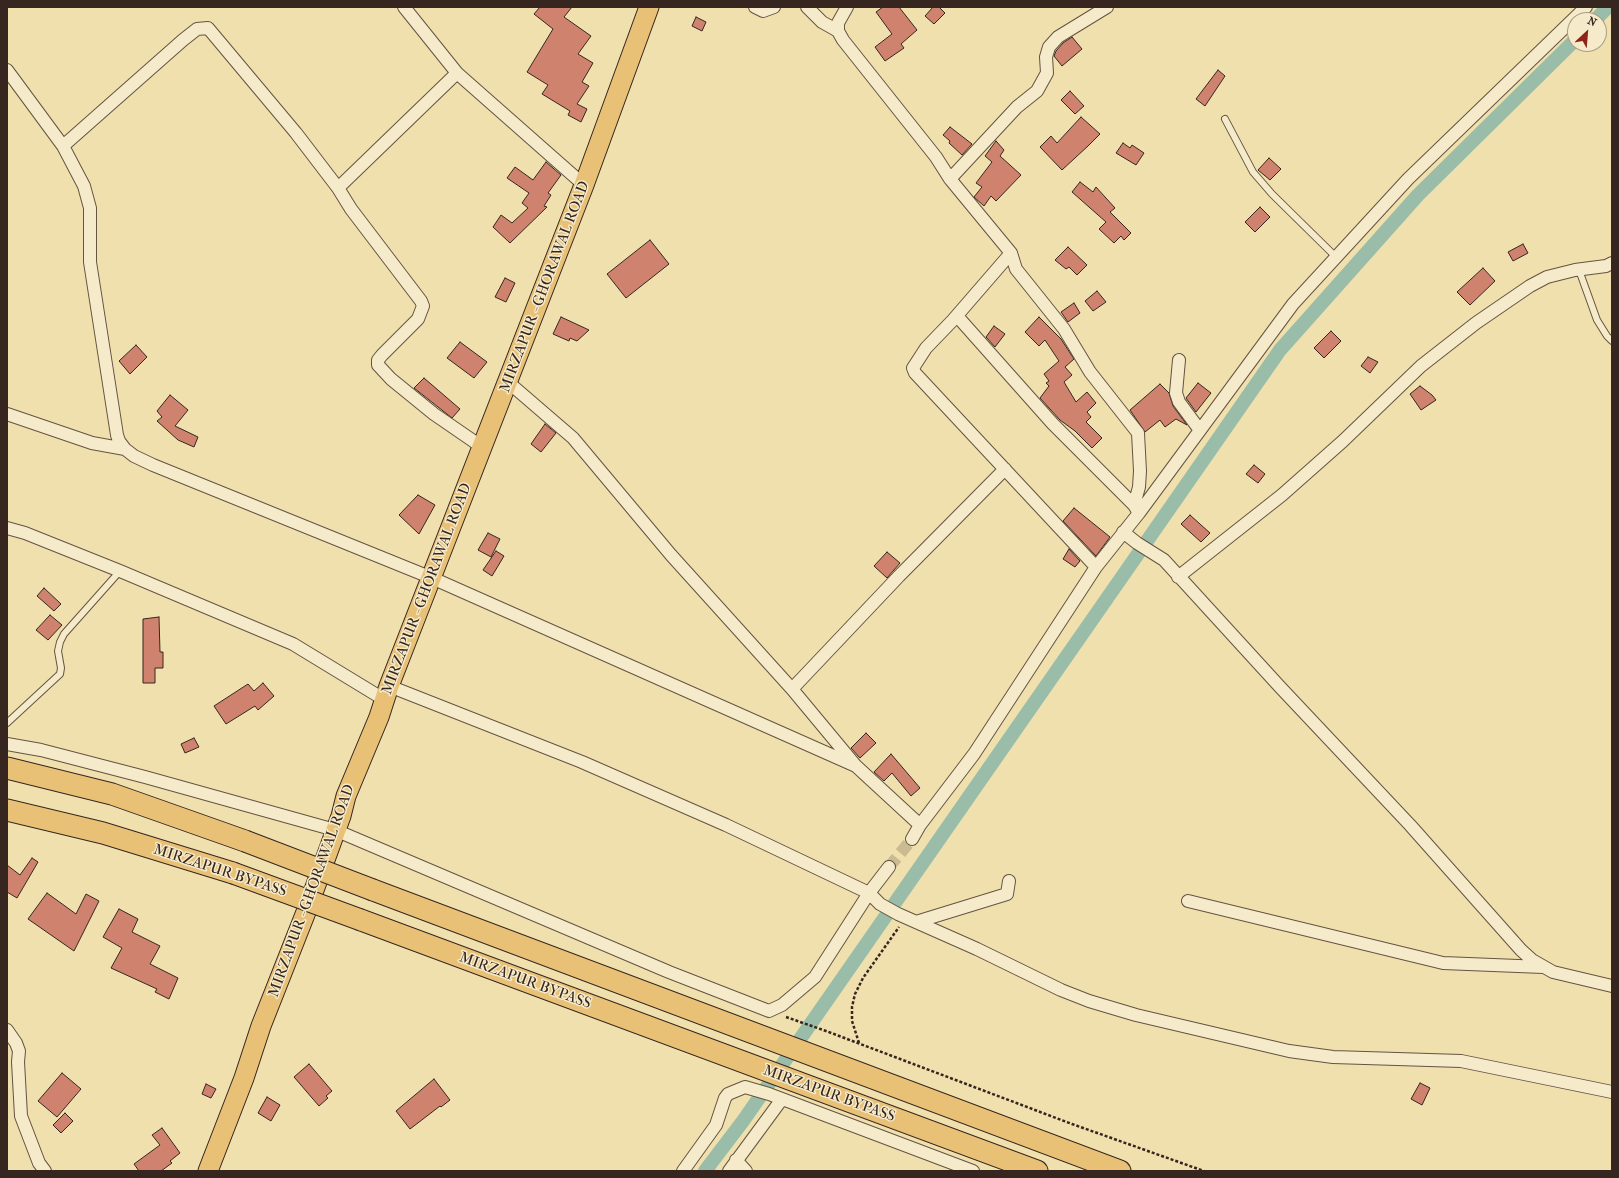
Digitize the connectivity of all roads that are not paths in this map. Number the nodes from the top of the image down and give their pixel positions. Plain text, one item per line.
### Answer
1 (404, 7) edge
2 (649, 7) edge
3 (755, 7) edge
4 (774, 7) edge
5 (807, 7) edge
6 (847, 7) edge
7 (1107, 7) edge
8 (1586, 7) edge
9 (838, 31) junction
10 (7, 70) edge
11 (457, 73) junction
12 (1224, 119) dead end
13 (63, 146) junction
14 (950, 179) junction
15 (584, 186) junction
16 (338, 188) junction
17 (1011, 253) junction
18 (1336, 257) junction
19 (1612, 264) edge
20 (1579, 270) junction
21 (956, 316) junction
22 (1612, 341) edge
23 (1179, 360) dead end
24 (508, 382) junction
25 (7, 414) edge
26 (1199, 429) junction
27 (482, 447) junction
28 (125, 448) junction
29 (1005, 469) junction
30 (1136, 509) junction
31 (7, 528) edge
32 (1123, 532) junction
33 (1096, 567) junction
34 (120, 571) junction
35 (1178, 577) junction
36 (432, 578) junction
37 (792, 689) junction
38 (387, 693) junction
39 (7, 723) edge
40 (7, 744) edge
41 (856, 766) junction
42 (7, 768) edge
43 (7, 810) edge
44 (920, 825) junction
45 (335, 830) junction
46 (912, 839) tunnel mouth
47 (889, 867) tunnel mouth
48 (1009, 881) dead end
49 (869, 893) junction
50 (1188, 901) dead end
51 (906, 918) junction
52 (1543, 968) junction
53 (1612, 986) edge
54 (7, 1033) edge
55 (1612, 1092) edge
56 (782, 1099) junction
57 (736, 1160) junction
58 (45, 1171) edge
59 (208, 1171) edge
60 (683, 1171) edge
61 (729, 1171) edge
62 (746, 1171) edge
63 (973, 1171) edge
64 (1037, 1171) edge
65 (1120, 1171) edge

1 - 11 street
2 - 15 main road, MIRZAPUR - GHORAWAL ROAD
3 - 4 street
5 - 9 street
6 - 9 street
7 - 14 street
8 - 18 street
9 - 14 street
10 - 13 street
11 - 15 street
11 - 16 street
12 - 18 lane
13 - 16 street
13 - 28 street
14 - 17 street
15 - 24 main road, MIRZAPUR - GHORAWAL ROAD
16 - 27 street
17 - 21 street
17 - 30 street
18 - 26 street
19 - 20 street
20 - 22 lane
20 - 35 street
21 - 29 street
21 - 30 street
23 - 26 street
24 - 27 main road, MIRZAPUR - GHORAWAL ROAD
24 - 37 street
25 - 28 street
26 - 30 street
27 - 36 main road, MIRZAPUR - GHORAWAL ROAD
28 - 36 street
29 - 33 street
29 - 37 street
30 - 32 street
31 - 34 street
32 - 33 street
32 - 35 street
33 - 44 street
34 - 38 street
34 - 39 lane
35 - 52 street
36 - 38 main road, MIRZAPUR - GHORAWAL ROAD
36 - 41 street
37 - 41 street
38 - 45 main road, MIRZAPUR - GHORAWAL ROAD
38 - 49 street
40 - 45 street
41 - 44 street
42 - 65 highway, MIRZAPUR BYPASS, bridge
43 - 64 highway, MIRZAPUR BYPASS, bridge
44 - 46 street
45 - 49 street
45 - 59 main road, MIRZAPUR - GHORAWAL ROAD
47 - 49 street
48 - 51 street
49 - 51 street
50 - 52 street
51 - 55 street
52 - 53 street
54 - 58 street
56 - 57 street
56 - 60 street
56 - 63 street
57 - 61 street
57 - 62 street

